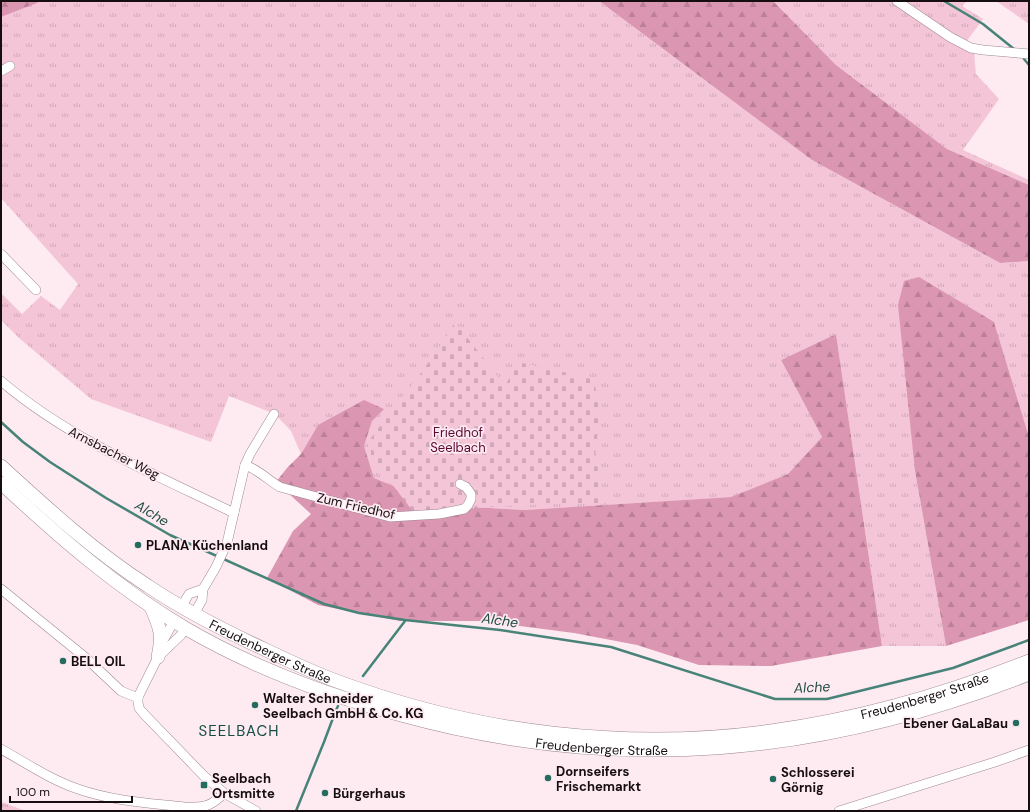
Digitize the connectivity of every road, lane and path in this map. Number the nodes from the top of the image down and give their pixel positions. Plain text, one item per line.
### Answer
1 (897, 1) edge
2 (1029, 54) edge
3 (10, 66) dead end
4 (1, 71) edge
5 (1, 254) edge
6 (36, 290) dead end
7 (1, 381) edge
8 (274, 414) dead end
9 (245, 465) junction
10 (1, 466) edge
11 (1, 483) edge
12 (460, 484) dead end
13 (234, 513) junction
14 (1, 589) edge
15 (203, 589) junction
16 (181, 606) junction
17 (151, 607) junction
18 (194, 614) junction
19 (180, 625) junction
20 (160, 652) junction
21 (1029, 661) edge
22 (1029, 674) edge
23 (138, 698) junction
24 (1, 749) edge
25 (1029, 750) edge
26 (224, 793) junction
27 (256, 811) edge
28 (839, 811) edge

1 - 2 street
3 - 4 street
5 - 6 street
7 - 13 street, Arnsbacher Weg
8 - 9 street
9 - 12 street, Zum Friedhof
9 - 13 street
10 - 16 main road, Freudenberger Straße
11 - 17 main road, Freudenberger Straße
13 - 15 street
14 - 23 street
15 - 16 street
15 - 18 street
16 - 18 main road, Freudenberger Straße
16 - 19 main road
17 - 19 main road, Freudenberger Straße
17 - 20 main road
18 - 19 main road, Freudenberger Straße
18 - 21 main road, Freudenberger Straße
19 - 20 street
19 - 20 street
19 - 22 main road, Freudenberger Straße
20 - 23 street
23 - 26 street
24 - 26 street
25 - 28 street
26 - 27 street

